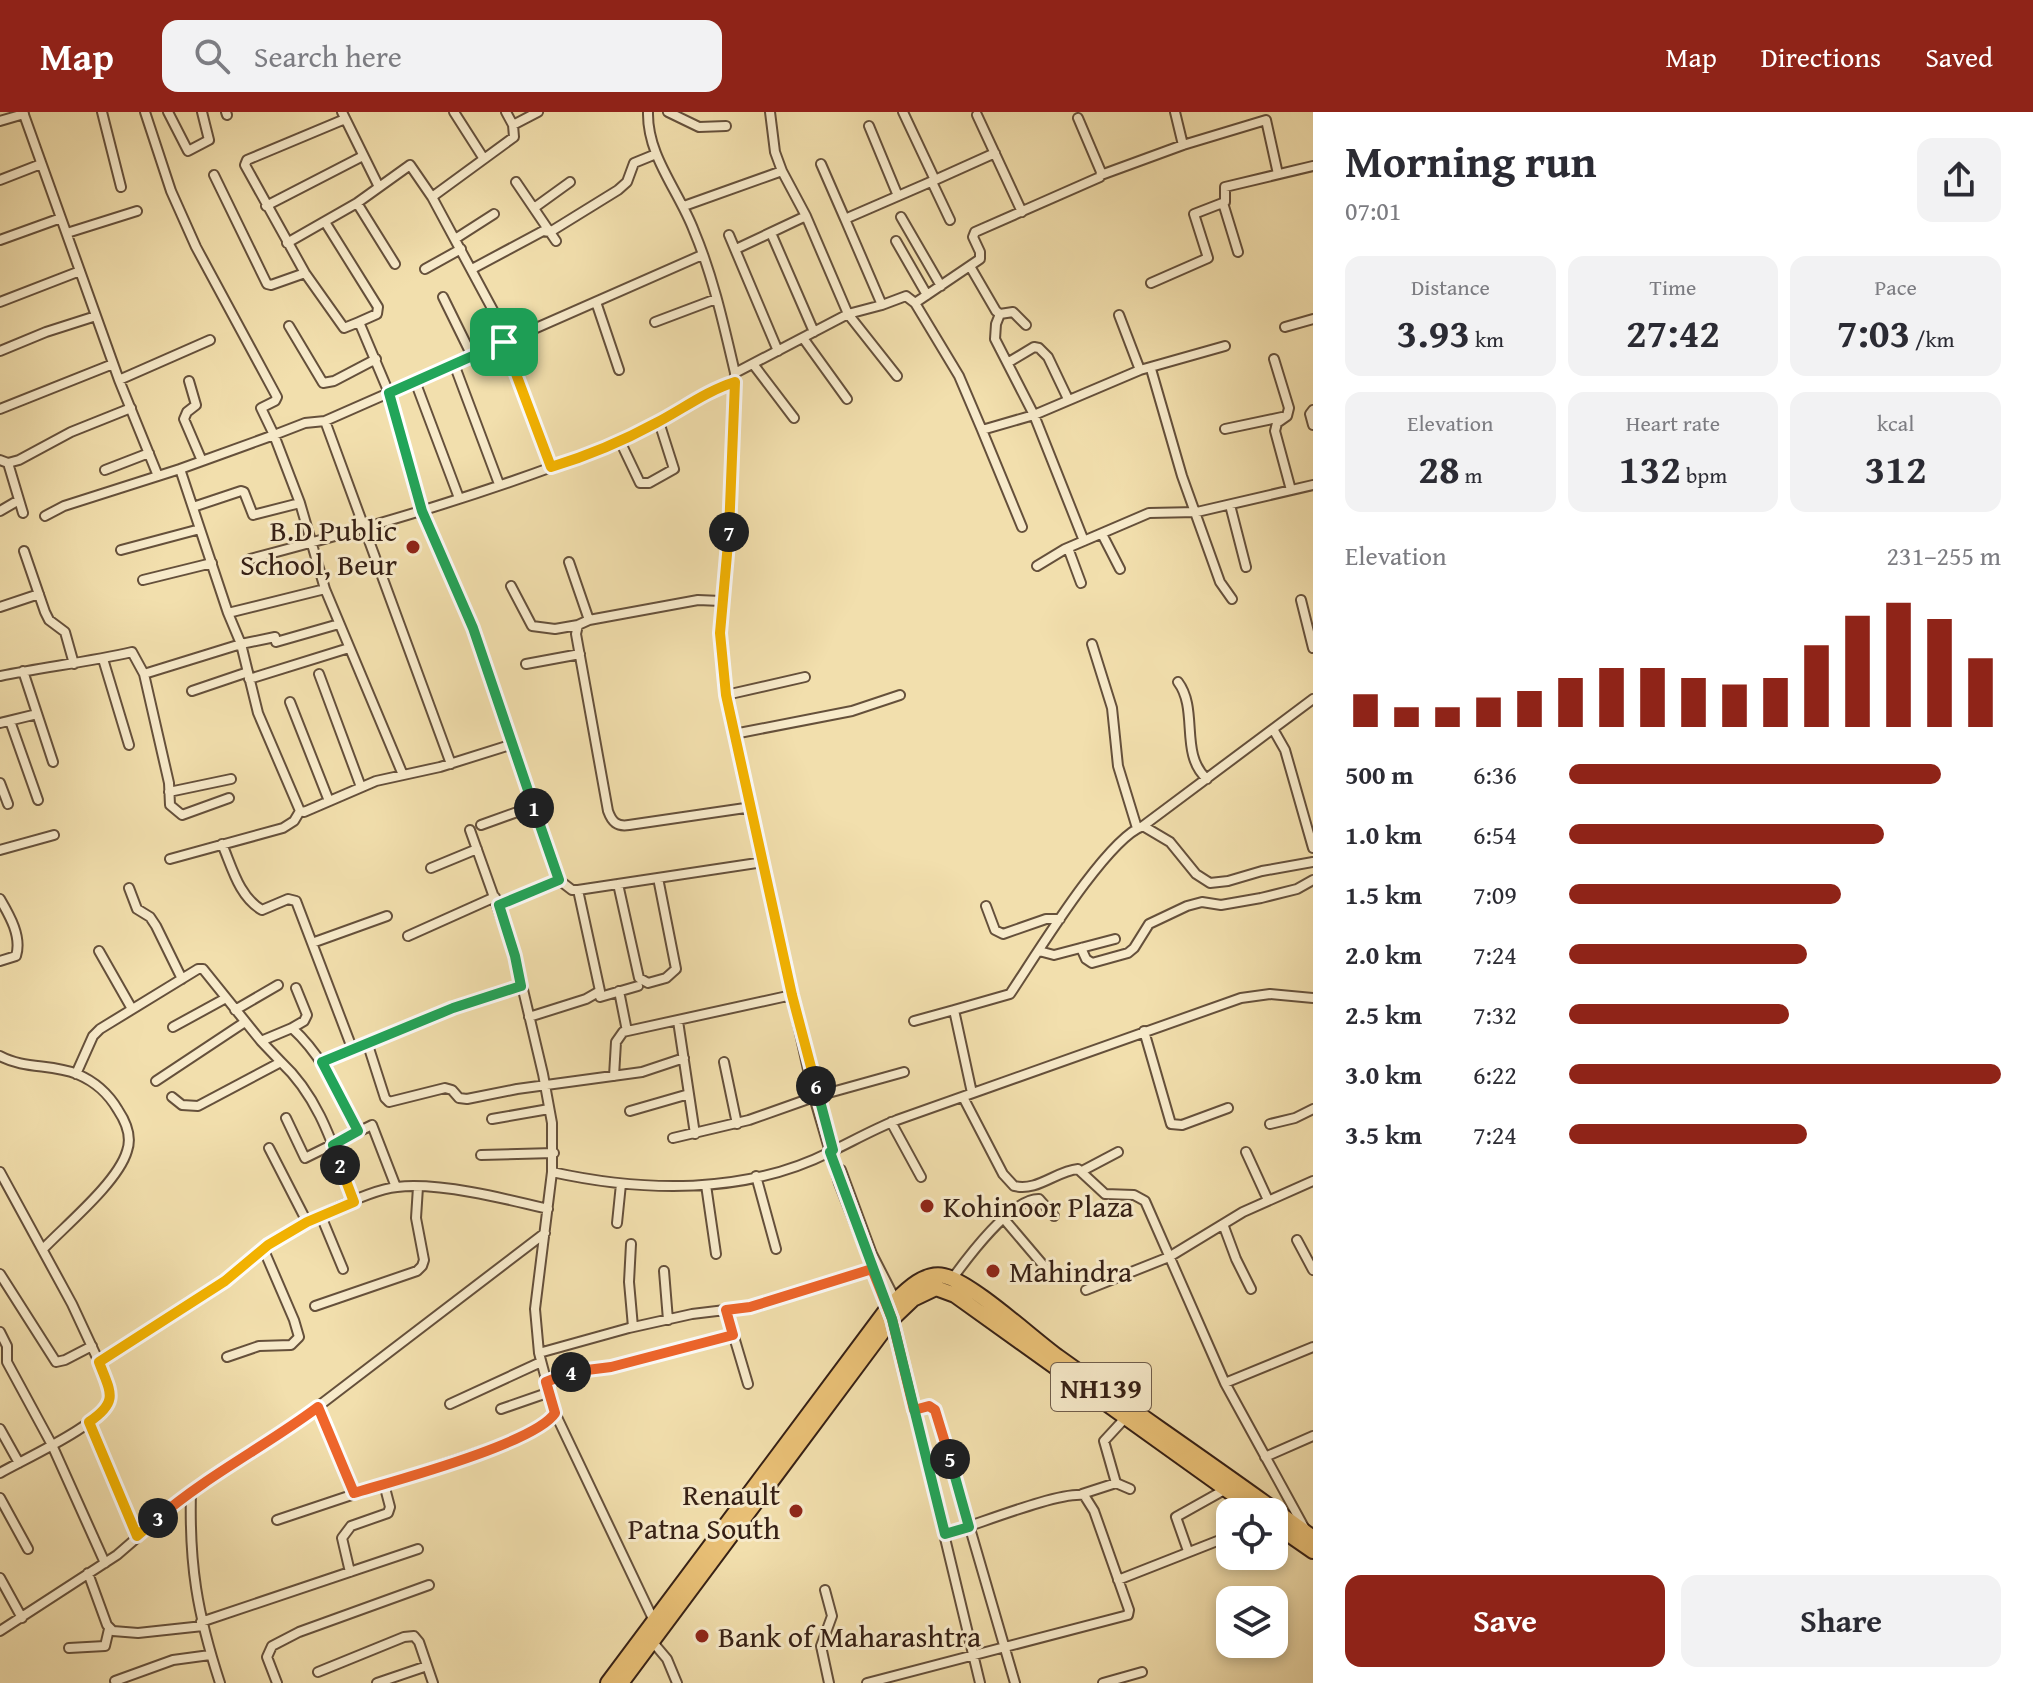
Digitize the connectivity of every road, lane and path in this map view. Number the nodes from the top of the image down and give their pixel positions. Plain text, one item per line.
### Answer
1 (102, 112) edge
2 (145, 112) edge
3 (168, 112) edge
4 (202, 112) edge
5 (454, 112) edge
6 (506, 112) edge
7 (538, 112) edge
8 (648, 112) edge
9 (668, 112) edge
10 (770, 112) edge
11 (903, 112) edge
12 (1175, 112) edge
13 (1253, 112) edge
14 (23, 113) edge
15 (977, 115) dead end
16 (344, 116) edge
17 (1078, 118) dead end
18 (0, 121) edge
19 (1256, 122) junction
20 (513, 125) junction
21 (726, 126) dead end
22 (869, 126) dead end
23 (1183, 145) junction
24 (995, 153) junction
25 (656, 154) junction
26 (363, 156) junction
27 (484, 159) junction
28 (41, 164) junction
29 (821, 164) dead end
30 (1313, 166) edge
31 (782, 171) junction
32 (1278, 174) junction
33 (214, 175) dead end
34 (1101, 175) junction
35 (0, 180) edge
36 (933, 181) junction
37 (516, 182) dead end
38 (570, 182) dead end
39 (121, 187) dead end
40 (379, 187) junction
41 (898, 196) junction
42 (432, 197) junction
43 (357, 203) junction
44 (1223, 203) junction
45 (266, 206) junction
46 (684, 206) junction
47 (534, 208) junction
48 (137, 211) dead end
49 (1022, 212) junction
50 (494, 214) dead end
51 (806, 216) junction
52 (901, 217) dead end
53 (61, 218) junction
54 (845, 219) junction
55 (950, 220) dead end
56 (325, 222) junction
57 (550, 232) junction
58 (67, 233) junction
59 (771, 233) junction
60 (729, 235) dead end
61 (455, 239) junction
62 (0, 240) edge
63 (556, 241) dead end
64 (896, 241) dead end
65 (287, 243) junction
66 (461, 249) junction
67 (736, 249) junction
68 (1238, 252) dead end
69 (702, 255) junction
70 (395, 264) dead end
71 (971, 268) junction
72 (425, 269) dead end
73 (472, 269) junction
74 (80, 271) junction
75 (305, 273) junction
76 (1151, 283) dead end
77 (941, 286) junction
78 (927, 295) junction
79 (443, 297) dead end
80 (716, 299) junction
81 (0, 302) edge
82 (596, 302) junction
83 (915, 303) junction
84 (882, 305) junction
85 (848, 314) junction
86 (1000, 314) junction
87 (1119, 315) dead end
88 (96, 316) junction
89 (1313, 319) edge
90 (359, 322) junction
91 (655, 322) dead end
92 (1026, 325) dead end
93 (289, 326) dead end
94 (1285, 327) dead end
95 (814, 332) junction
96 (803, 338) junction
97 (210, 340) dead end
98 (506, 341) junction
99 (1225, 346) dead end
100 (0, 351) edge
101 (778, 351) junction
102 (472, 356) junction
103 (376, 359) junction
104 (1274, 359) dead end
105 (1009, 362) junction
106 (113, 364) junction
107 (454, 364) junction
108 (753, 364) junction
109 (1151, 369) junction
110 (619, 370) dead end
111 (1140, 370) junction
112 (897, 376) dead end
113 (735, 378) junction
114 (119, 380) junction
115 (189, 381) dead end
116 (415, 381) junction
117 (389, 393) junction
118 (847, 399) dead end
119 (1068, 399) junction
120 (131, 408) junction
121 (0, 409) edge
122 (1313, 410) edge
123 (1034, 415) junction
124 (1287, 416) junction
125 (794, 418) dead end
126 (325, 421) junction
127 (659, 422) junction
128 (1313, 425) edge
129 (1225, 429) dead end
130 (982, 430) junction
131 (274, 435) junction
132 (620, 441) junction
133 (149, 453) junction
134 (4, 461) edge
135 (202, 461) junction
136 (551, 467) junction
137 (180, 469) junction
138 (105, 470) dead end
139 (158, 476) junction
140 (499, 484) junction
141 (1313, 485) edge
142 (1291, 490) junction
143 (459, 498) junction
144 (19, 500) junction
145 (300, 503) junction
146 (1230, 505) junction
147 (193, 507) junction
148 (0, 511) edge
149 (422, 511) junction
150 (1197, 512) junction
151 (23, 513) dead end
152 (45, 516) dead end
153 (1022, 527) dead end
154 (200, 529) junction
155 (364, 529) junction
156 (1102, 534) junction
157 (1084, 541) junction
158 (312, 543) junction
159 (1068, 548) junction
160 (121, 550) dead end
161 (24, 551) dead end
162 (250, 559) dead end
163 (569, 562) dead end
164 (212, 563) junction
165 (1037, 566) dead end
166 (1246, 567) dead end
167 (1120, 569) dead end
168 (143, 580) dead end
169 (1081, 583) dead end
170 (511, 586) dead end
171 (325, 589) junction
172 (39, 594) junction
173 (1232, 599) dead end
174 (1301, 600) dead end
175 (721, 601) junction
176 (0, 607) edge
177 (228, 613) junction
178 (589, 620) junction
179 (339, 624) junction
180 (578, 625) junction
181 (241, 644) junction
182 (1092, 644) dead end
183 (349, 648) junction
184 (1313, 648) edge
185 (580, 654) junction
186 (103, 659) junction
187 (74, 664) junction
188 (526, 664) dead end
189 (23, 671) junction
190 (144, 674) junction
191 (319, 674) dead end
192 (0, 676) edge
193 (249, 676) junction
194 (805, 677) dead end
195 (1178, 682) dead end
196 (192, 691) dead end
197 (726, 695) junction
198 (900, 695) dead end
199 (1313, 699) edge
200 (290, 702) dead end
201 (37, 714) junction
202 (5, 722) edge
203 (1273, 729) junction
204 (734, 734) junction
205 (513, 744) junction
206 (129, 745) dead end
207 (53, 762) dead end
208 (451, 764) junction
209 (403, 775) junction
210 (231, 779) dead end
211 (1207, 779) junction
212 (0, 783) edge
213 (361, 787) junction
214 (169, 792) junction
215 (229, 798) dead end
216 (38, 800) dead end
217 (329, 801) junction
218 (8, 804) dead end
219 (534, 806) junction
220 (752, 807) junction
221 (300, 811) junction
222 (481, 825) dead end
223 (1140, 827) junction
224 (470, 830) dead end
225 (54, 835) dead end
226 (222, 844) junction
227 (1313, 848) edge
228 (477, 849) junction
229 (0, 850) edge
230 (170, 859) dead end
231 (764, 862) junction
232 (1313, 862) edge
233 (431, 868) dead end
234 (658, 878) junction
235 (559, 880) junction
236 (1313, 880) edge
237 (618, 884) junction
238 (129, 888) dead end
239 (578, 890) junction
240 (0, 899) edge
241 (497, 901) junction
242 (986, 906) dead end
243 (387, 916) dead end
244 (1060, 919) junction
245 (408, 936) dead end
246 (1115, 939) dead end
247 (312, 943) junction
248 (1081, 948) junction
249 (99, 951) dead end
250 (1039, 951) junction
251 (0, 961) edge
252 (182, 979) junction
253 (278, 985) dead end
254 (521, 986) junction
255 (638, 986) dead end
256 (296, 988) dead end
257 (619, 991) junction
258 (792, 995) junction
259 (600, 997) dead end
260 (226, 998) junction
261 (1313, 998) edge
262 (132, 1009) junction
263 (235, 1010) junction
264 (954, 1010) junction
265 (529, 1017) junction
266 (678, 1021) junction
267 (914, 1021) dead end
268 (245, 1022) junction
269 (173, 1027) dead end
270 (292, 1028) junction
271 (627, 1031) junction
272 (1144, 1031) junction
273 (261, 1041) junction
274 (367, 1042) junction
275 (352, 1048) junction
276 (0, 1056) edge
277 (684, 1058) junction
278 (281, 1062) junction
279 (322, 1062) junction
280 (724, 1062) dead end
281 (904, 1072) dead end
282 (76, 1074) junction
283 (614, 1076) junction
284 (156, 1081) dead end
285 (545, 1085) junction
286 (972, 1093) junction
287 (689, 1094) junction
288 (816, 1096) junction
289 (172, 1097) dead end
290 (963, 1097) junction
291 (1228, 1108) dead end
292 (549, 1109) junction
293 (1313, 1109) edge
294 (630, 1111) dead end
295 (286, 1118) dead end
296 (492, 1119) dead end
297 (891, 1122) junction
298 (737, 1124) junction
299 (1270, 1124) dead end
300 (358, 1131) junction
301 (695, 1134) junction
302 (673, 1138) dead end
303 (333, 1145) junction
304 (269, 1148) dead end
305 (831, 1151) junction
306 (1118, 1152) dead end
307 (1246, 1152) dead end
308 (554, 1153) junction
309 (481, 1155) dead end
310 (1082, 1171) junction
311 (552, 1172) junction
312 (0, 1173) edge
313 (756, 1176) junction
314 (921, 1177) dead end
315 (1313, 1181) edge
316 (621, 1184) junction
317 (706, 1185) junction
318 (396, 1187) junction
319 (418, 1187) junction
320 (1268, 1200) junction
321 (354, 1202) junction
322 (548, 1209) junction
323 (321, 1216) junction
324 (1054, 1216) dead end
325 (1004, 1219) junction
326 (307, 1222) junction
327 (617, 1223) dead end
328 (1223, 1224) junction
329 (545, 1233) junction
330 (1297, 1240) dead end
331 (631, 1244) dead end
332 (263, 1248) junction
333 (43, 1249) junction
334 (776, 1249) dead end
335 (716, 1254) dead end
336 (1169, 1257) junction
337 (343, 1269) dead end
338 (872, 1269) junction
339 (1313, 1270) edge
340 (664, 1271) dead end
341 (1049, 1272) dead end
342 (0, 1274) edge
343 (952, 1279) junction
344 (1251, 1289) dead end
345 (1086, 1290) dead end
346 (315, 1306) dead end
347 (726, 1310) junction
348 (894, 1310) junction
349 (668, 1320) junction
350 (633, 1327) junction
351 (0, 1332) edge
352 (733, 1335) junction
353 (92, 1346) junction
354 (1313, 1347) edge
355 (227, 1357) dead end
356 (540, 1358) junction
357 (99, 1362) junction
358 (1225, 1383) junction
359 (748, 1384) dead end
360 (548, 1387) junction
361 (450, 1404) dead end
362 (318, 1407) junction
363 (501, 1409) dead end
364 (914, 1410) junction
365 (555, 1413) junction
366 (1129, 1413) junction
367 (89, 1422) junction
368 (0, 1429) edge
369 (1313, 1436) edge
370 (52, 1445) junction
371 (1265, 1457) junction
372 (19, 1463) junction
373 (0, 1473) edge
374 (1116, 1483) junction
375 (384, 1484) junction
376 (1130, 1489) dead end
377 (1226, 1489) junction
378 (191, 1491) junction
379 (354, 1493) junction
380 (1081, 1494) junction
381 (0, 1498) edge
382 (1239, 1498) edge
383 (277, 1520) dead end
384 (969, 1527) junction
385 (1306, 1532) edge
386 (945, 1534) junction
387 (137, 1536) junction
388 (1216, 1541) edge
389 (28, 1549) dead end
390 (418, 1549) dead end
391 (1188, 1551) junction
392 (1313, 1551) edge
393 (105, 1563) junction
394 (350, 1572) junction
395 (88, 1573) junction
396 (0, 1578) edge
397 (1118, 1580) junction
398 (429, 1585) dead end
399 (825, 1590) dead end
400 (22, 1618) junction
401 (202, 1624) junction
402 (109, 1629) junction
403 (0, 1631) edge
404 (650, 1632) junction
405 (1004, 1647) junction
406 (69, 1648) dead end
407 (210, 1655) junction
408 (974, 1656) junction
409 (427, 1666) junction
410 (318, 1672) dead end
411 (1142, 1672) dead end
412 (115, 1681) edge
413 (220, 1683) edge
414 (277, 1683) edge
415 (377, 1683) edge
416 (433, 1683) edge
417 (608, 1683) edge
418 (621, 1683) edge
419 (677, 1683) edge
420 (829, 1683) edge
421 (867, 1683) edge
422 (980, 1683) edge
423 (1015, 1683) edge
424 (1103, 1683) edge

1 - 39 street
2 - 131 street
3 - 4 street
5 - 27 street
6 - 20 street
7 - 20 street
8 - 25 street
9 - 21 street
10 - 31 street
11 - 36 street
12 - 23 street
13 - 19 street
14 - 18 street
14 - 28 street
15 - 24 street
16 - 26 street
16 - 45 street
17 - 34 street
19 - 23 street
19 - 32 street
20 - 27 street
22 - 41 street
23 - 34 street
24 - 36 street
24 - 49 street
25 - 46 street
25 - 57 street
26 - 40 street
26 - 45 street
27 - 42 street
28 - 35 street
28 - 53 street
29 - 54 street
30 - 32 street
31 - 46 street
31 - 51 street
32 - 44 street
33 - 75 street
34 - 49 street
36 - 41 street
36 - 55 street
37 - 47 street
38 - 47 street
40 - 42 street
40 - 43 street
41 - 54 street
42 - 61 street
43 - 56 street
43 - 70 street
44 - 68 street
44 - 76 street
45 - 65 street
46 - 69 street
47 - 57 street
48 - 58 street
49 - 71 street
50 - 61 street
51 - 59 street
51 - 85 street
52 - 77 street
53 - 58 street
53 - 62 street
54 - 84 street
56 - 65 street
56 - 90 street
57 - 63 street
57 - 73 street
58 - 74 street
59 - 67 street
59 - 95 street
60 - 67 street
61 - 66 street
64 - 78 street
65 - 75 street
66 - 72 street
66 - 73 street
67 - 101 street
69 - 80 street
69 - 82 street
71 - 77 street
71 - 86 street
73 - 98 street
74 - 81 street
74 - 88 street
75 - 90 street
77 - 78 street
78 - 83 street
79 - 102 street
80 - 91 street
80 - 113 street
82 - 98 street
82 - 110 street
83 - 84 street
83 - 130 street
84 - 85 street
85 - 95 street
85 - 112 street
86 - 92 street
86 - 105 street
87 - 111 street
88 - 100 street
88 - 106 street
89 - 94 street
90 - 103 street
93 - 103 street
95 - 96 street
96 - 101 street
96 - 118 street
97 - 114 street
98 - 102 street
98 - 136 street
99 - 109 street
101 - 108 street
102 - 107 street
103 - 117 street
104 - 124 street
105 - 119 street
105 - 123 street
106 - 114 street
106 - 121 street
107 - 116 street
107 - 140 street
108 - 113 street
108 - 125 street
109 - 111 street
109 - 150 street
111 - 119 street
113 - 127 street
113 - 175 street
114 - 120 street
115 - 135 street
116 - 117 street
116 - 143 street
117 - 126 street
117 - 149 street
119 - 123 street
120 - 133 street
120 - 134 street
122 - 128 street
123 - 130 street
123 - 157 street
124 - 129 street
124 - 142 street
126 - 131 street
126 - 155 street
127 - 132 street
127 - 132 street
130 - 153 street
131 - 135 street
131 - 145 street
132 - 136 street
133 - 138 street
133 - 139 street
134 - 144 street
135 - 137 street
136 - 140 street
137 - 139 street
137 - 147 street
139 - 152 street
140 - 143 street
141 - 142 street
142 - 146 street
143 - 149 street
144 - 148 street
144 - 151 street
145 - 147 street
145 - 158 street
146 - 150 street
146 - 166 street
147 - 154 street
149 - 155 street
149 - 205 street
150 - 156 street
150 - 173 street
154 - 160 street
154 - 164 street
155 - 158 street
155 - 208 street
156 - 157 street
156 - 167 street
157 - 159 street
158 - 162 street
158 - 171 street
159 - 165 street
159 - 169 street
161 - 172 street
163 - 178 street
164 - 168 street
164 - 177 street
170 - 180 street
171 - 177 street
171 - 179 street
172 - 176 street
172 - 187 street
174 - 184 street
175 - 178 street
175 - 197 street
177 - 181 street
178 - 180 street
179 - 181 street
179 - 183 street
180 - 185 street
181 - 190 street
181 - 193 street
182 - 223 street
183 - 193 street
183 - 209 street
185 - 188 street
185 - 220 street
186 - 187 street
186 - 190 street
186 - 206 street
187 - 189 street
189 - 192 street
189 - 201 street
190 - 214 street
191 - 213 street
193 - 196 street
193 - 221 street
194 - 197 street
195 - 211 street
197 - 204 street
198 - 204 street
199 - 203 street
200 - 217 street
201 - 202 street
201 - 207 street
202 - 216 street
203 - 211 street
203 - 227 street
204 - 220 street
205 - 208 street
205 - 219 street
208 - 209 street
209 - 213 street
210 - 214 street
211 - 223 street
212 - 218 street
213 - 217 street
214 - 215 street
217 - 221 street
219 - 222 street
219 - 235 street
220 - 231 street
221 - 226 street
223 - 232 street
223 - 244 street
224 - 228 street
225 - 229 street
226 - 230 street
226 - 247 street
228 - 233 street
228 - 241 street
231 - 234 street
231 - 258 street
234 - 237 street
234 - 237 street
235 - 239 street
235 - 241 street
236 - 248 street
237 - 239 street
238 - 252 street
239 - 265 street
240 - 251 street
241 - 245 street
241 - 254 street
242 - 244 street
243 - 247 street
244 - 250 street
246 - 248 street
247 - 275 street
248 - 250 street
249 - 262 street
250 - 264 street
252 - 260 street
252 - 262 street
253 - 263 street
254 - 265 street
254 - 274 street
255 - 257 street
256 - 270 street
257 - 259 street
257 - 271 street
258 - 266 street
258 - 288 street
260 - 263 street
260 - 269 street
261 - 272 street
262 - 282 street
263 - 268 street
264 - 267 street
264 - 286 street
265 - 285 street
266 - 271 street
266 - 277 street
268 - 273 street
268 - 284 street
270 - 273 street
270 - 279 street
271 - 283 street
272 - 286 street
272 - 291 street
273 - 278 street
274 - 275 street
274 - 285 street
275 - 279 street
276 - 282 street
277 - 283 street
277 - 287 street
278 - 289 street
278 - 303 street
279 - 300 street
280 - 298 street
281 - 288 street
282 - 333 street
283 - 285 street
285 - 292 street
286 - 290 street
287 - 294 street
287 - 301 street
288 - 298 street
288 - 305 street
290 - 297 street
290 - 310 street
292 - 296 street
292 - 308 street
293 - 299 street
295 - 303 street
297 - 305 street
297 - 314 street
298 - 301 street
300 - 303 street
300 - 318 street
301 - 302 street
303 - 321 street
304 - 326 street
305 - 313 street
305 - 338 street
305 - 348 street
306 - 310 street
307 - 320 street
308 - 309 street
308 - 311 street
310 - 336 street
311 - 316 street
311 - 322 street
312 - 333 street
313 - 317 street
313 - 334 street
315 - 320 street
316 - 317 street
316 - 327 street
317 - 335 street
318 - 319 street
318 - 321 street
319 - 322 street
319 - 346 street
320 - 328 street
321 - 323 street
322 - 329 street
323 - 326 street
323 - 337 street
324 - 325 street
325 - 341 street
325 - 343 street
326 - 332 street
328 - 336 street
328 - 344 street
329 - 356 street
329 - 362 street
330 - 339 street
331 - 350 street
332 - 355 street
332 - 357 street
333 - 353 street
336 - 345 street
336 - 358 street
338 - 347 street
338 - 348 street
340 - 349 street
342 - 353 street
343 - 348 highway, NH139
343 - 366 highway, NH139
347 - 349 street
347 - 352 street
348 - 364 street
348 - 366 highway, NH139
348 - 404 highway, NH139
349 - 350 street
350 - 356 street
351 - 370 street
352 - 359 street
352 - 360 street
353 - 357 street
354 - 358 street
356 - 360 street
356 - 361 street
357 - 367 street
358 - 371 street
360 - 363 street
360 - 365 street
362 - 378 street
362 - 379 street
364 - 384 street
364 - 386 street
365 - 375 street
365 - 404 street
366 - 374 street
366 - 377 highway, NH139
366 - 385 highway, NH139
367 - 370 street
367 - 387 street
368 - 372 street
369 - 371 street
370 - 372 street
370 - 393 street
371 - 385 street
372 - 373 street
374 - 376 street
374 - 380 street
375 - 379 street
375 - 394 street
377 - 382 highway, NH139
377 - 391 street
378 - 387 street
378 - 401 street
379 - 383 street
380 - 384 street
380 - 397 street
381 - 389 street
384 - 386 street
384 - 405 street
385 - 392 highway, NH139
386 - 408 street
387 - 393 street
388 - 391 street
390 - 394 street
391 - 397 street
393 - 395 street
394 - 401 street
395 - 400 street
395 - 402 street
396 - 400 street
397 - 405 street
398 - 414 street
399 - 420 street
400 - 403 street
401 - 402 street
401 - 407 street
402 - 406 street
404 - 417 highway, NH139
404 - 418 highway, NH139
404 - 419 street
405 - 408 street
405 - 423 street
407 - 412 street
407 - 413 street
408 - 421 street
408 - 422 street
409 - 410 street
409 - 415 street
409 - 416 street
411 - 424 street

